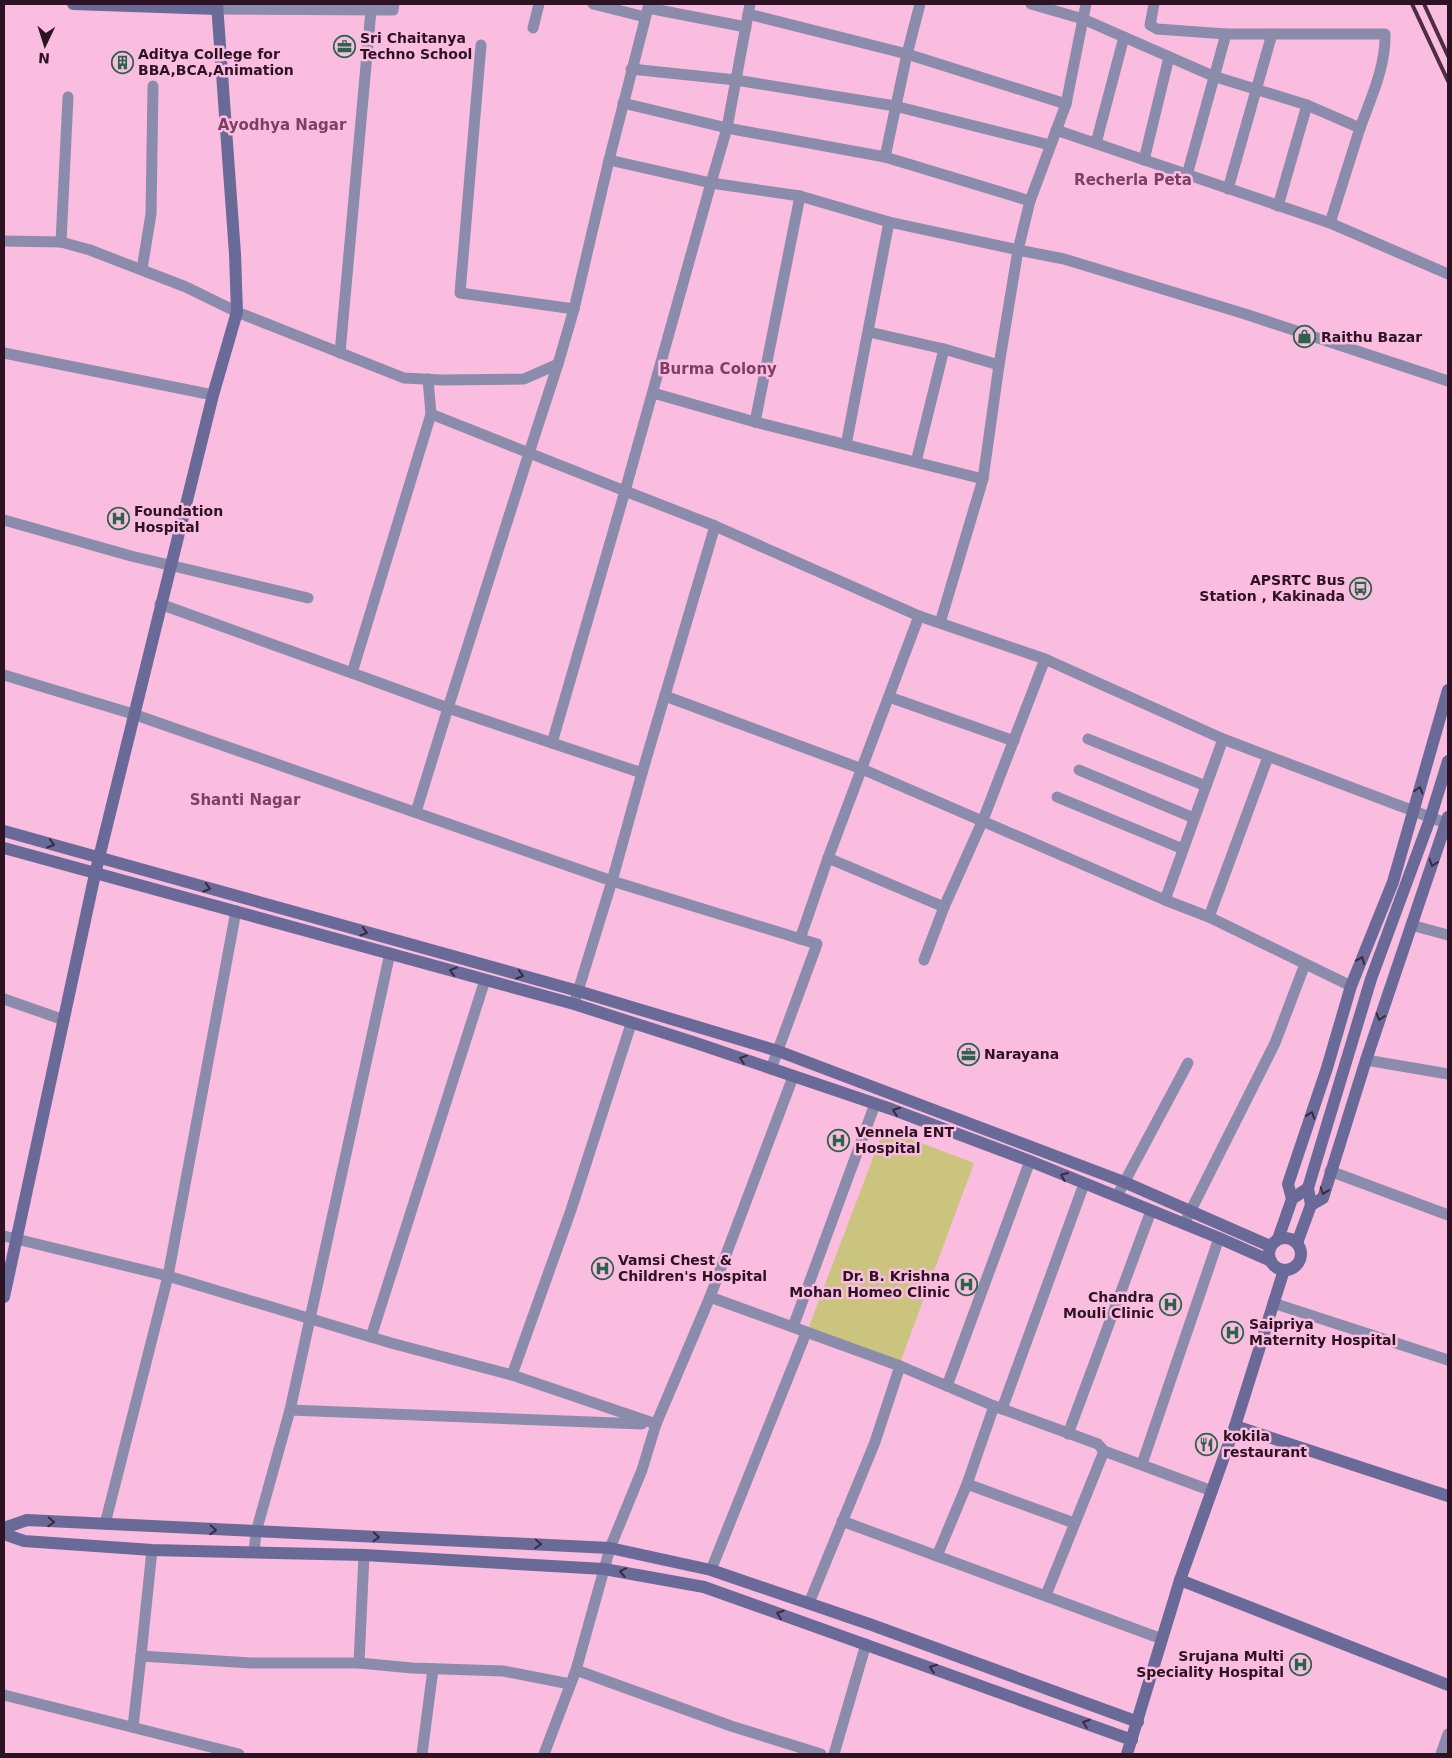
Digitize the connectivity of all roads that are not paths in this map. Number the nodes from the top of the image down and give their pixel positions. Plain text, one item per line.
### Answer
1 (73, 4) edge
2 (394, 4) edge
3 (539, 4) edge
4 (594, 4) edge
5 (920, 4) edge
6 (1031, 4) edge
7 (1086, 4) edge
8 (1154, 4) edge
9 (217, 6) edge
10 (749, 9) edge
11 (371, 10) junction
12 (647, 10) edge
13 (1083, 19) junction
14 (746, 27) junction
15 (533, 28) dead end
16 (1226, 34) junction
17 (1272, 34) junction
18 (1124, 37) junction
19 (481, 45) dead end
20 (908, 54) junction
21 (1169, 57) junction
22 (631, 69) junction
23 (1213, 76) junction
24 (736, 80) junction
25 (153, 86) dead end
26 (1257, 90) junction
27 (68, 97) dead end
28 (623, 103) junction
29 (1066, 104) junction
30 (1307, 104) junction
31 (895, 106) junction
32 (726, 128) junction
33 (1360, 128) junction
34 (1056, 130) junction
35 (1096, 144) junction
36 (1050, 145) junction
37 (884, 157) junction
38 (609, 160) junction
39 (1144, 160) junction
40 (1187, 175) junction
41 (711, 182) junction
42 (1228, 189) junction
43 (800, 196) junction
44 (1030, 201) junction
45 (1278, 206) junction
46 (889, 222) junction
47 (1330, 223) junction
48 (4, 241) edge
49 (61, 242) junction
50 (1018, 250) junction
51 (142, 269) junction
52 (1448, 274) edge
53 (574, 308) junction
54 (237, 312) junction
55 (869, 332) junction
56 (944, 349) junction
57 (4, 353) edge
58 (340, 353) junction
59 (558, 364) junction
60 (999, 364) junction
61 (428, 379) junction
62 (1448, 381) edge
63 (652, 393) junction
64 (212, 395) junction
65 (431, 414) junction
66 (755, 422) junction
67 (846, 445) junction
68 (529, 453) junction
69 (916, 462) junction
70 (983, 479) junction
71 (625, 491) junction
72 (4, 520) edge
73 (715, 526) junction
74 (170, 566) junction
75 (308, 598) dead end
76 (160, 604) junction
77 (919, 616) junction
78 (940, 623) junction
79 (1045, 658) junction
80 (352, 673) junction
81 (4, 675) edge
82 (1448, 690) edge
83 (665, 696) junction
84 (889, 697) junction
85 (448, 708) junction
86 (134, 714) junction
87 (1223, 738) junction
88 (1088, 739) dead end
89 (1014, 740) junction
90 (552, 743) junction
91 (1268, 757) junction
92 (1448, 761) edge
93 (862, 769) junction
94 (1079, 770) dead end
95 (642, 773) junction
96 (1206, 786) junction
97 (1057, 797) dead end
98 (1413, 811) junction
99 (416, 812) junction
100 (1194, 818) junction
101 (983, 820) junction
102 (1448, 821) edge
103 (4, 831) edge
104 (4, 848) edge
105 (1183, 849) junction
106 (99, 858) junction
107 (828, 858) junction
108 (95, 874) junction
109 (612, 880) junction
110 (1165, 900) junction
111 (944, 908) junction
112 (236, 911) junction
113 (1210, 918) junction
114 (1411, 925) junction
115 (1448, 935) edge
116 (800, 939) junction
117 (390, 953) junction
118 (924, 960) dead end
119 (1305, 964) junction
120 (485, 980) junction
121 (1350, 986) junction
122 (578, 991) junction
123 (4, 999) edge
124 (574, 1004) junction
125 (64, 1020) junction
126 (631, 1024) junction
127 (778, 1051) junction
128 (1366, 1060) junction
129 (1188, 1063) dead end
130 (771, 1068) junction
131 (1448, 1074) edge
132 (793, 1076) junction
133 (875, 1104) junction
134 (1030, 1161) junction
135 (1330, 1172) junction
136 (1124, 1182) junction
137 (1084, 1184) junction
138 (1308, 1188) junction
139 (1117, 1196) junction
140 (1292, 1199) junction
141 (1311, 1204) junction
142 (1151, 1211) junction
143 (1190, 1212) junction
144 (1448, 1215) edge
145 (1184, 1224) junction
146 (4, 1236) edge
147 (1219, 1238) junction
148 (18, 1240) junction
149 (1274, 1243) junction
150 (1297, 1243) junction
151 (1271, 1262) junction
152 (1284, 1270) junction
153 (168, 1276) junction
154 (710, 1296) junction
155 (4, 1297) edge
156 (1274, 1303) junction
157 (308, 1318) junction
158 (793, 1327) junction
159 (806, 1333) junction
160 (371, 1337) junction
161 (1448, 1360) edge
162 (900, 1366) junction
163 (512, 1375) junction
164 (947, 1386) junction
165 (998, 1407) junction
166 (290, 1410) junction
167 (656, 1424) junction
168 (1235, 1426) junction
169 (1068, 1434) junction
170 (1104, 1451) junction
171 (1142, 1464) junction
172 (967, 1484) junction
173 (1212, 1491) junction
174 (1448, 1496) edge
175 (842, 1521) junction
176 (1074, 1523) junction
177 (105, 1524) junction
178 (4, 1528) edge
179 (256, 1532) junction
180 (4, 1534) edge
181 (610, 1548) junction
182 (152, 1550) junction
183 (254, 1552) junction
184 (364, 1555) junction
185 (937, 1556) junction
186 (604, 1569) junction
187 (711, 1570) junction
188 (1180, 1580) junction
189 (1046, 1595) junction
190 (809, 1603) junction
191 (1162, 1639) junction
192 (866, 1644) junction
193 (140, 1656) junction
194 (359, 1663) junction
195 (433, 1669) junction
196 (576, 1670) junction
197 (570, 1684) junction
198 (1448, 1686) edge
199 (4, 1695) edge
200 (1138, 1722) junction
201 (133, 1728) junction
202 (1448, 1734) edge
203 (1132, 1740) junction
204 (239, 1754) edge
205 (422, 1754) edge
206 (544, 1754) edge
207 (821, 1754) edge
208 (834, 1754) edge
209 (1127, 1754) edge
210 (1441, 1754) edge

1 - 9 street
2 - 11 street
3 - 15 street
4 - 12 street
5 - 20 street
6 - 13 street
7 - 13 street
8 - 16 street
9 - 11 street
9 - 54 street
10 - 14 street
10 - 20 street
11 - 58 street
12 - 14 street
12 - 22 street
13 - 18 street
13 - 29 street
14 - 24 street
16 - 17 street
16 - 23 street
17 - 26 street
17 - 33 street
18 - 21 street
18 - 35 street
19 - 53 street
20 - 29 street
20 - 31 street
21 - 23 street
21 - 39 street
22 - 24 street
22 - 28 street
23 - 26 street
23 - 40 street
24 - 31 street
24 - 32 street
25 - 51 street
26 - 30 street
26 - 42 street
27 - 49 street
28 - 32 street
28 - 38 street
29 - 34 street
30 - 33 street
30 - 45 street
31 - 36 street
31 - 37 street
32 - 37 street
32 - 41 street
33 - 47 street
34 - 35 street
34 - 36 street
35 - 39 street
36 - 44 street
37 - 44 street
38 - 41 street
38 - 53 street
39 - 40 street
40 - 42 street
41 - 43 street
41 - 63 street
42 - 45 street
43 - 46 street
43 - 66 street
44 - 50 street
45 - 47 street
46 - 50 street
46 - 55 street
47 - 52 street
48 - 49 street
49 - 51 street
50 - 60 street
50 - 62 street
51 - 54 street
53 - 59 street
54 - 58 street
54 - 64 street
55 - 56 street
55 - 67 street
56 - 60 street
56 - 69 street
57 - 64 street
58 - 61 street
59 - 61 street
59 - 68 street
60 - 70 street
61 - 65 street
63 - 66 street
63 - 71 street
64 - 74 street
65 - 68 street
65 - 80 street
66 - 67 street
67 - 69 street
68 - 71 street
68 - 85 street
69 - 70 street
70 - 78 street
71 - 73 street
71 - 90 street
72 - 74 street
73 - 77 street
73 - 83 street
74 - 75 street
74 - 76 street
76 - 80 street
76 - 86 street
77 - 78 street
77 - 84 street
78 - 79 street
79 - 87 street
79 - 89 street
80 - 85 street
81 - 86 street
98 -> 82 street
83 - 93 street
83 - 95 street
84 - 89 street
84 - 93 street
85 - 90 street
85 - 99 street
86 - 99 street
86 - 106 street
87 - 91 street
87 - 96 street
88 - 96 street
89 - 101 street
90 - 95 street
91 - 98 street
91 - 113 street
92 - 138 street
93 - 101 street
93 - 107 street
94 - 100 street
95 - 109 street
96 - 100 street
97 - 105 street
98 - 102 street
121 -> 98 street
99 - 109 street
100 - 105 street
101 - 110 street
101 - 111 street
102 -> 114 street
103 -> 106 street
104 - 108 street
105 - 110 street
106 - 108 street
106 -> 122 street
107 - 111 street
107 - 116 street
108 - 112 street
108 - 125 street
109 - 116 street
109 - 122 street
110 - 113 street
111 - 118 street
112 - 117 street
112 - 153 street
113 - 119 street
114 - 115 street
114 -> 128 street
116 - 127 street
120 -> 117 street
117 - 157 street
119 - 121 street
119 - 143 street
120 - 124 street
120 - 160 street
140 -> 121 street
122 - 124 street
122 - 127 street
123 - 125 street
124 - 126 street
125 - 148 street
130 -> 126 street
126 - 163 street
127 - 130 street
127 - 136 street
128 - 131 street
128 - 135 street
129 - 136 street
130 - 132 street
132 - 133 street
132 - 154 street
134 -> 133 street
133 - 158 street
137 -> 134 street
134 - 164 street
135 -> 141 street
135 - 144 street
136 - 139 street
136 - 143 street
137 - 139 street
137 - 165 street
138 - 140 street
138 - 141 street
139 - 142 street
140 - 149 street
141 - 150 street
142 - 145 street
142 - 169 street
143 - 145 street
143 - 149 street
145 - 147 street
146 - 148 street
147 - 151 street
147 - 171 street
148 - 153 street
148 - 155 street
149 - 150 street
149 - 151 street
150 - 152 street
151 - 152 street
152 - 156 street
153 - 157 street
153 - 177 street
154 - 158 street
154 - 167 street
156 - 161 street
156 - 168 street
157 - 160 street
157 - 166 street
158 - 159 street
159 - 162 street
159 - 187 street
160 - 163 street
162 - 164 street
162 - 175 street
163 - 167 street
164 - 165 street
165 - 169 street
165 - 172 street
166 - 167 street
166 - 179 street
167 - 181 street
168 - 173 street
168 - 174 street
169 - 170 street
170 - 171 street
170 - 176 street
171 - 173 street
172 - 176 street
172 - 185 street
173 - 188 street
175 - 185 street
175 - 190 street
176 - 189 street
178 -> 177 street
177 -> 179 street
179 -> 181 street
179 - 183 street
180 - 182 street
181 - 186 street
181 - 187 street
182 - 183 street
182 - 193 street
183 - 184 street
184 - 186 street
184 - 194 street
185 - 189 street
192 -> 186 street
186 - 196 street
187 - 190 street
188 - 191 street
188 - 198 street
189 - 191 street
190 - 200 street
191 - 200 street
203 -> 192 street
192 - 208 street
193 - 194 street
193 - 201 street
194 - 195 street
195 - 197 street
195 - 205 street
196 - 197 street
196 - 207 street
197 - 206 street
199 - 201 street
200 - 203 street
201 - 204 street
202 - 210 street
203 - 209 street

